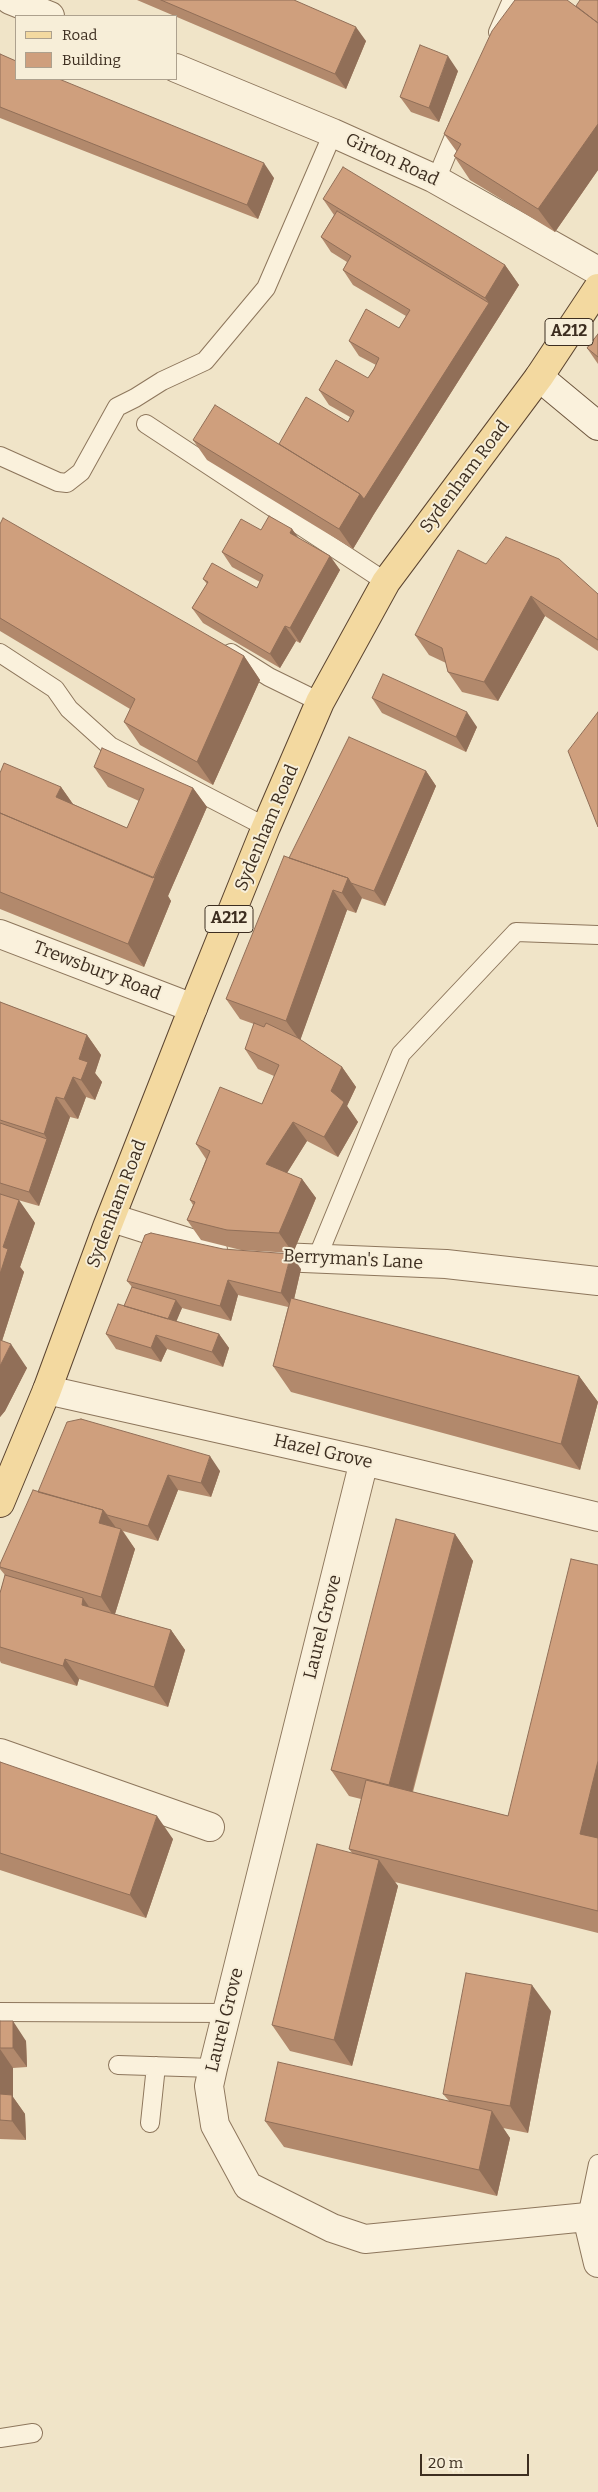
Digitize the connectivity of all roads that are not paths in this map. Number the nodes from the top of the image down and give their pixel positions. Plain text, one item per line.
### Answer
1 (10, 0) edge
2 (512, 0) edge
3 (48, 15) edge
4 (493, 43) edge
5 (178, 69) edge
6 (466, 107) edge
7 (333, 133) junction
8 (436, 180) junction
9 (598, 271) edge
10 (598, 288) edge
11 (539, 377) junction
12 (146, 424) dead end
13 (598, 426) edge
14 (0, 456) edge
15 (386, 582) junction
16 (218, 646) edge
17 (0, 653) edge
18 (320, 702) junction
19 (266, 827) junction
20 (0, 934) edge
21 (598, 935) edge
22 (193, 1008) junction
23 (112, 1218) junction
24 (317, 1258) junction
25 (598, 1281) edge
26 (47, 1390) junction
27 (364, 1461) junction
28 (3, 1486) edge
29 (598, 1517) edge
30 (0, 1753) edge
31 (210, 1827) dead end
32 (0, 2012) edge
33 (227, 2013) junction
34 (118, 2065) dead end
35 (156, 2066) junction
36 (213, 2068) junction
37 (150, 2123) dead end
38 (598, 2164) edge
39 (587, 2216) junction
40 (598, 2263) edge
41 (33, 2433) dead end
42 (0, 2438) edge

1 - 3 street
2 - 4 lane
5 - 7 street, Girton Road
6 - 8 lane
7 - 8 street, Girton Road
7 - 14 lane
8 - 9 street, Girton Road
10 - 11 main road, Sydenham Road / A212
11 - 13 street
11 - 15 main road, Sydenham Road / A212
12 - 15 lane
15 - 18 main road, Sydenham Road / A212
16 - 18 lane
17 - 19 lane
18 - 19 main road, Sydenham Road / A212
19 - 22 main road, Sydenham Road / A212
20 - 22 street, Trewsbury Road
21 - 24 lane
22 - 23 main road, Sydenham Road / A212
23 - 24 street, Berryman's Lane
23 - 26 main road, Sydenham Road / A212
24 - 25 street, Berryman's Lane
26 - 27 street, Hazel Grove
26 - 28 main road, Sydenham Road / A212
27 - 29 street, Hazel Grove
27 - 33 street, Laurel Grove
30 - 31 street
32 - 33 lane
33 - 36 street, Laurel Grove
34 - 35 lane
35 - 36 lane
35 - 37 lane
36 - 39 street, Laurel Grove
38 - 39 lane
39 - 40 street
41 - 42 lane

